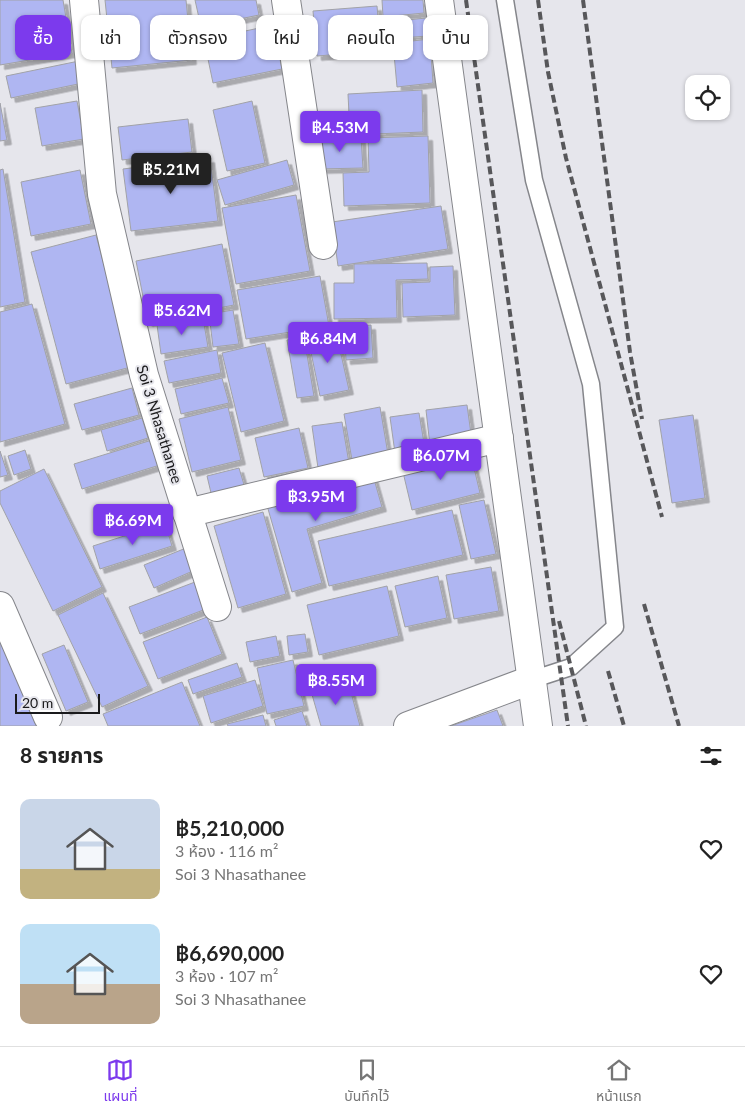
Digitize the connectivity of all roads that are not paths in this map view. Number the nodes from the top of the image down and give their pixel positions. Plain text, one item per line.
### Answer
1 (84, 0) edge
2 (286, 0) edge
3 (439, 0) edge
4 (504, 0) edge
5 (323, 245) dead end
6 (499, 438) junction
7 (188, 513) junction
8 (0, 606) edge
9 (217, 607) dead end
10 (531, 680) junction
11 (48, 717) dead end
12 (408, 726) edge
13 (538, 726) edge

1 - 7 street, Soi 3 Nhasathanee
2 - 5 street
3 - 6 street
4 - 10 lane
6 - 7 street
6 - 10 street
7 - 9 street, Soi 3 Nhasathanee
8 - 11 street
10 - 12 street
10 - 13 street

